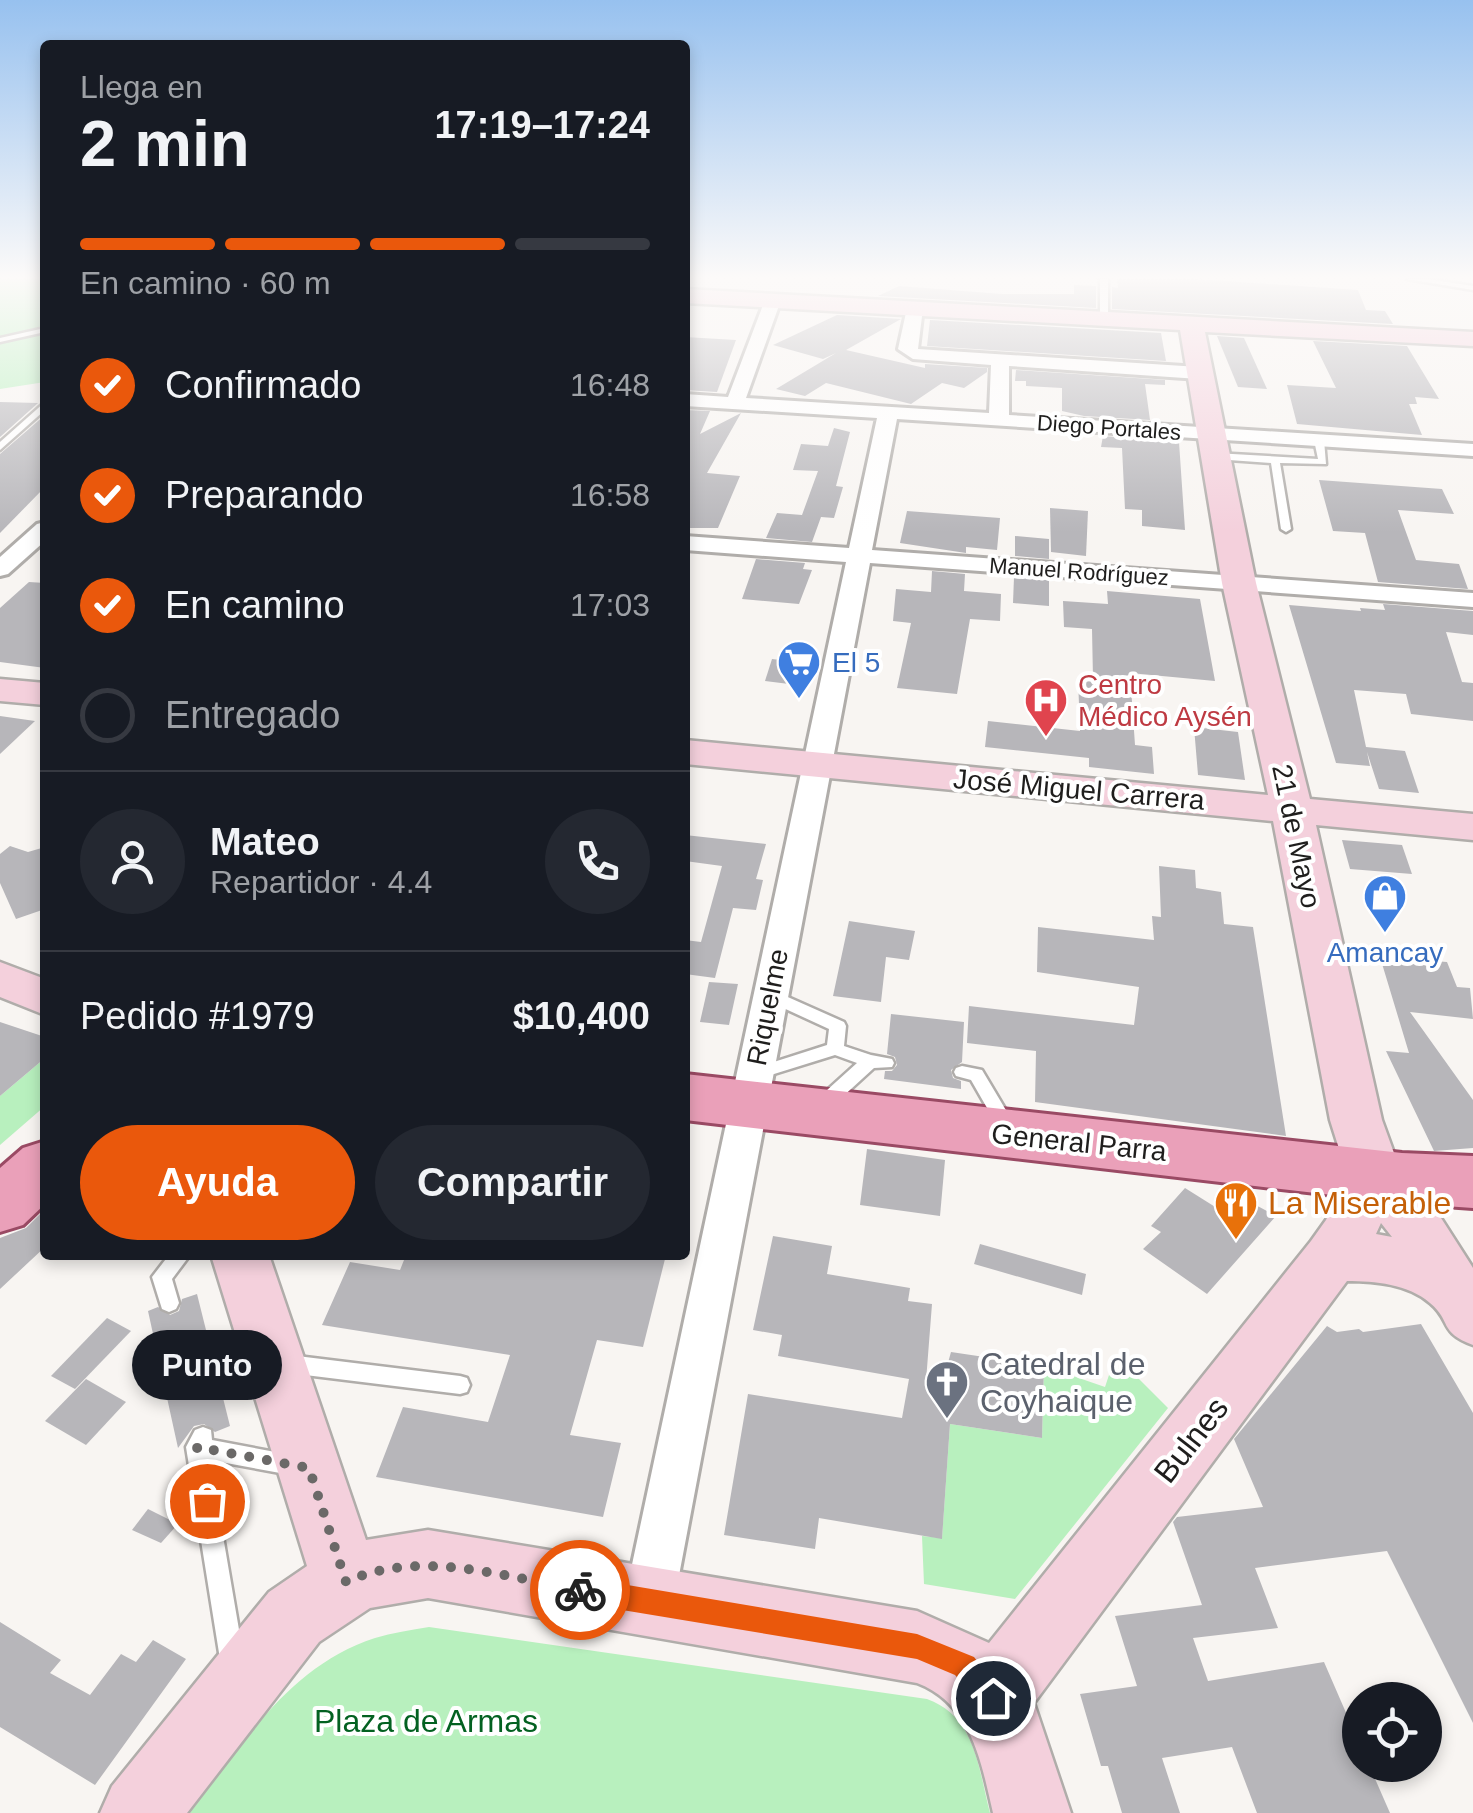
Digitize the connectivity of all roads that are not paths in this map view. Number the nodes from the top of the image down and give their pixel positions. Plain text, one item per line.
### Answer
1 (750, 364) edge
2 (1000, 364) edge
3 (1043, 364) edge
4 (1197, 364) edge
5 (1199, 373) junction
6 (690, 400) edge
7 (735, 403) junction
8 (40, 409) edge
9 (888, 413) junction
10 (999, 420) junction
11 (1319, 440) junction
12 (1213, 445) junction
13 (0, 447) edge
14 (1473, 450) edge
15 (1275, 460) junction
16 (1286, 530) dead end
17 (40, 533) edge
18 (690, 543) edge
19 (859, 556) junction
20 (0, 569) edge
21 (1240, 583) junction
22 (1473, 600) edge
23 (0, 690) edge
24 (40, 694) edge
25 (690, 752) edge
26 (816, 764) junction
27 (1292, 810) junction
28 (1473, 826) edge
29 (0, 978) edge
30 (770, 995) junction
31 (40, 996) edge
32 (835, 1049) junction
33 (962, 1072) dead end
34 (751, 1089) junction
35 (690, 1096) edge
36 (814, 1112) junction
37 (1012, 1134) junction
38 (40, 1170) edge
39 (1374, 1174) junction
40 (1473, 1182) edge
41 (0, 1206) edge
42 (1331, 1258) junction
43 (176, 1260) edge
44 (242, 1260) edge
45 (1463, 1303) edge
46 (168, 1304) dead end
47 (179, 1354) dead end
48 (275, 1363) junction
49 (190, 1381) dead end
50 (460, 1384) dead end
51 (309, 1468) junction
52 (346, 1582) junction
53 (649, 1602) junction
54 (236, 1688) junction
55 (993, 1698) junction
56 (139, 1813) edge
57 (1032, 1813) edge

1 - 7 street
2 - 10 street
3 - 5 street
4 - 5 street, 21 de Mayo
5 - 12 street, 21 de Mayo
6 - 7 street, Diego Portales
7 - 9 street, Diego Portales
8 - 13 lane
9 - 10 street, Diego Portales
9 - 19 street, Riquelme
10 - 12 street, Diego Portales
11 - 12 street, Diego Portales
11 - 14 street, Diego Portales
11 - 15 lane
12 - 15 lane
12 - 21 street, 21 de Mayo
15 - 16 lane
17 - 20 street
18 - 19 street, Manuel Rodríguez
19 - 21 street, Manuel Rodríguez
19 - 26 street, Riquelme
21 - 22 street, Manuel Rodríguez
21 - 27 street, 21 de Mayo
23 - 24 street
25 - 26 street, José Miguel Carrera
26 - 27 street, José Miguel Carrera
26 - 30 street, Riquelme
27 - 28 street, José Miguel Carrera
27 - 39 street, 21 de Mayo
29 - 31 street
30 - 32 lane
30 - 34 street, Riquelme
32 - 34 lane
32 - 36 lane
33 - 37 lane
34 - 35 main road, General Parra
34 - 36 main road, General Parra
34 - 53 street, Riquelme
36 - 37 main road, General Parra
37 - 39 main road, General Parra
38 - 41 main road
39 - 40 main road, General Parra
39 - 42 street, Bulnes
39 - 45 street, 21 de Mayo
42 - 45 street
42 - 55 street, Bulnes
43 - 46 lane
44 - 48 street
47 - 49 lane
48 - 50 lane
48 - 51 street
51 - 52 street
51 - 54 lane
52 - 53 street
52 - 54 street
53 - 55 street
54 - 56 street
55 - 57 street

